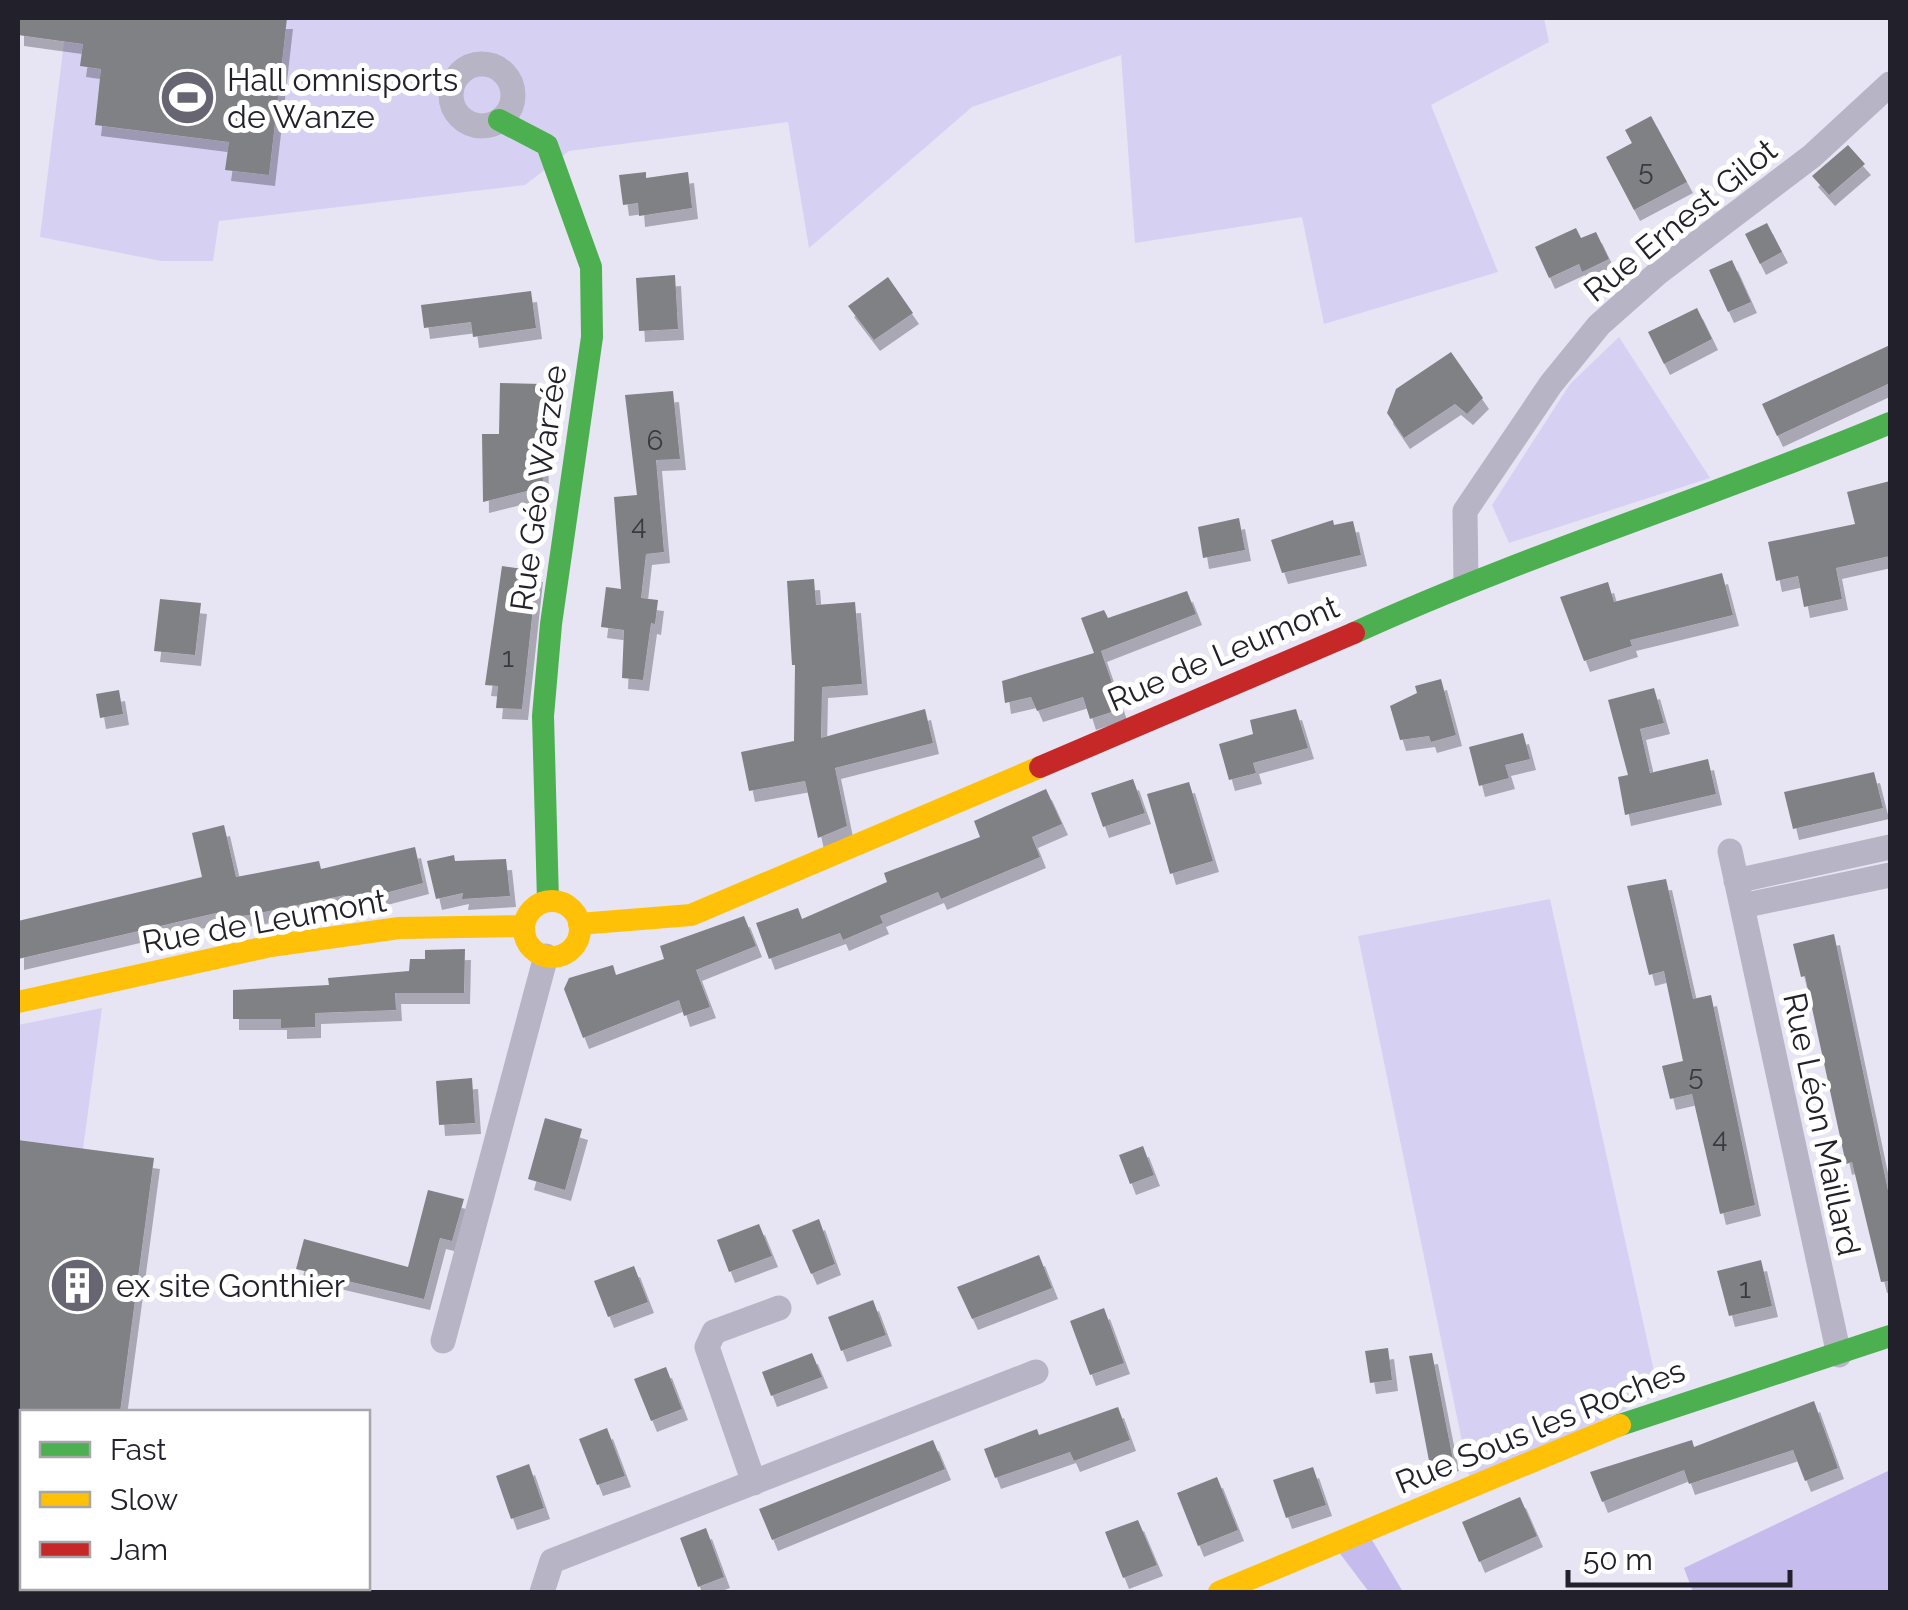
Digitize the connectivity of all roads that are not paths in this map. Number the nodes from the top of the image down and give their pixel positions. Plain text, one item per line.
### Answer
1 (1890, 84) edge
2 (499, 120) dead end
3 (1890, 423) edge
4 (1466, 582) junction
5 (1890, 848) edge
6 (1730, 851) dead end
7 (1890, 875) edge
8 (1736, 880) junction
9 (548, 902) junction
10 (1742, 906) junction
11 (579, 924) junction
12 (524, 926) junction
13 (546, 956) junction
14 (18, 1002) edge
15 (778, 1308) dead end
16 (1890, 1336) edge
17 (443, 1341) dead end
18 (1838, 1355) junction
19 (1036, 1372) dead end
20 (754, 1484) junction
21 (542, 1592) edge
22 (1218, 1592) edge

1 - 4 street, Rue Ernest Gilot
2 - 9 street, Rue Géo Warzée
3 - 4 street, Rue de Leumont
4 - 11 street, Rue de Leumont
5 - 8 street
6 - 8 street, Rue Léon Maillard
7 - 10 street
8 - 10 street, Rue Léon Maillard
9 - 11 street
9 - 12 street
10 - 18 street, Rue Léon Maillard
11 - 13 street
12 - 13 street
12 - 14 street, Rue de Leumont
13 - 17 street
15 - 20 street
16 - 18 street, Rue Sous les Roches
18 - 22 street, Rue Sous les Roches
19 - 20 street
20 - 21 street

